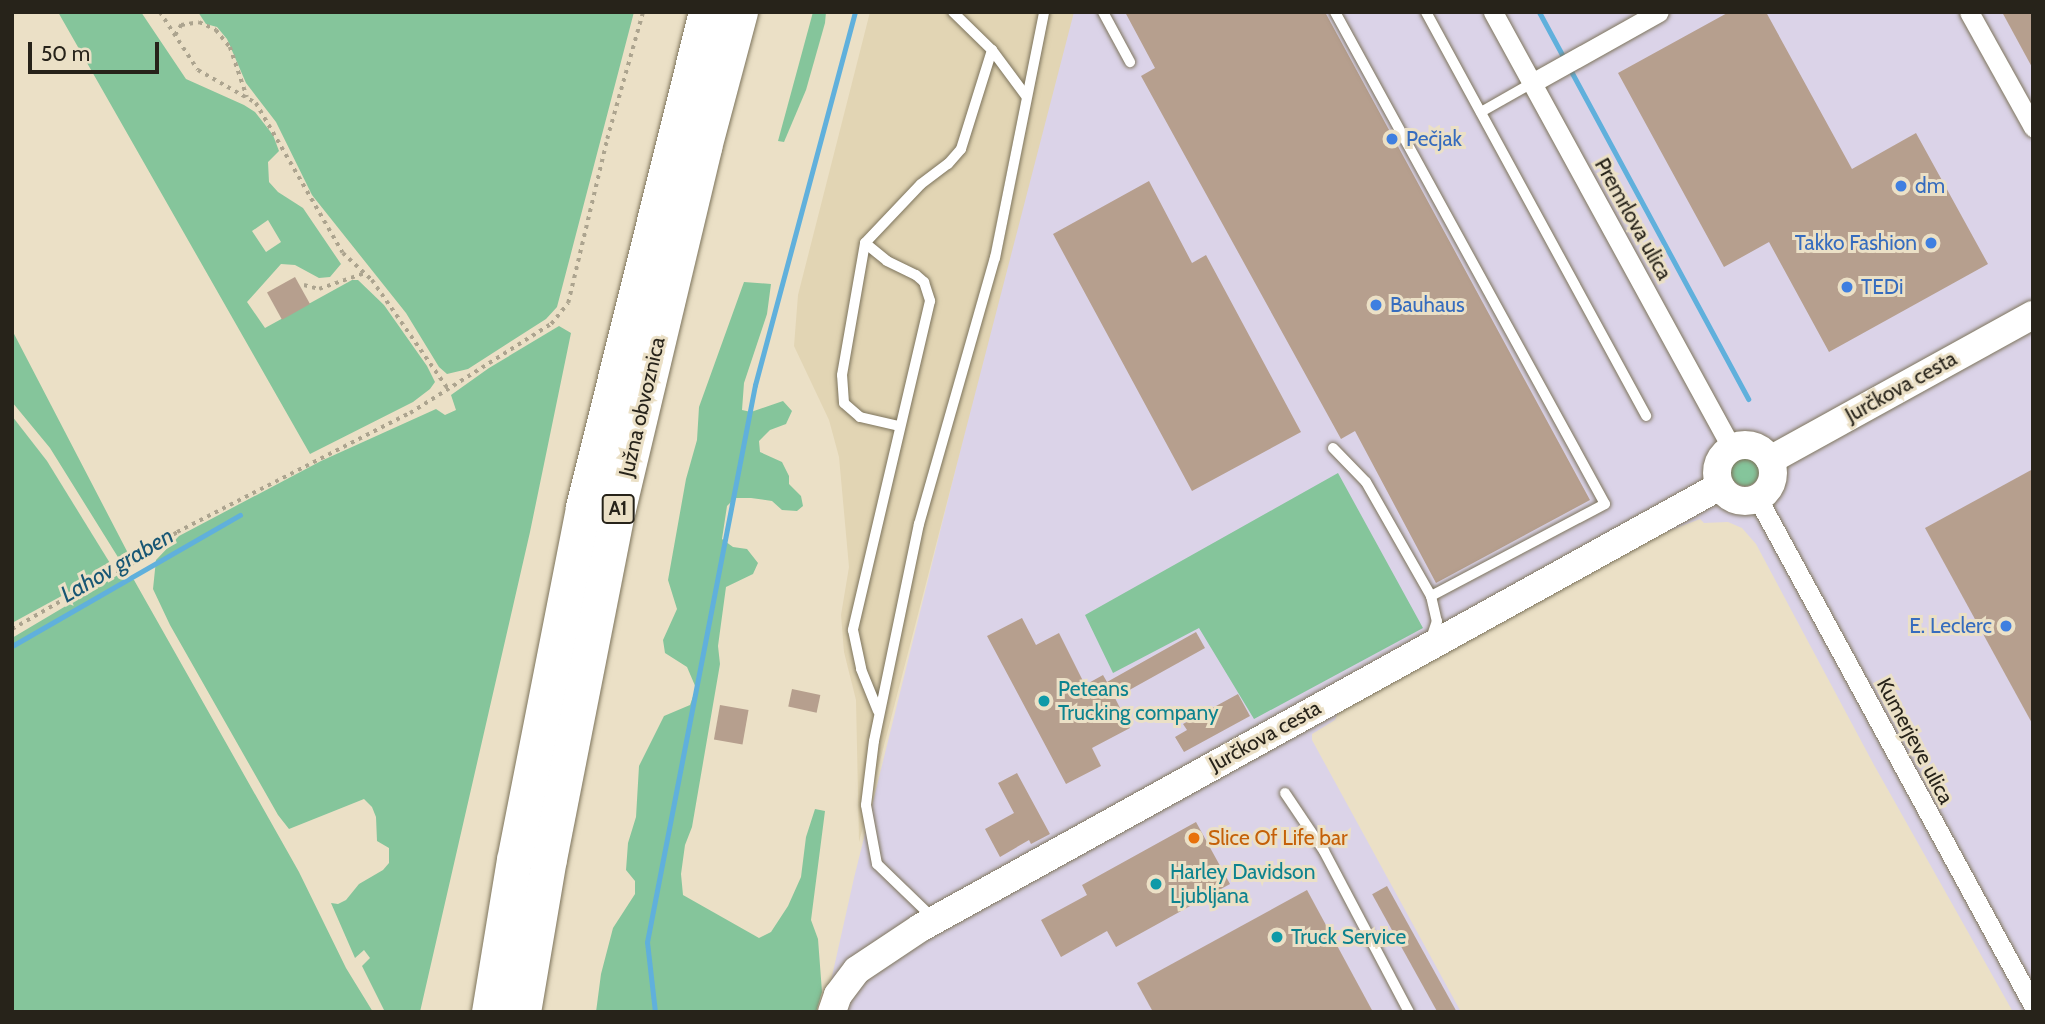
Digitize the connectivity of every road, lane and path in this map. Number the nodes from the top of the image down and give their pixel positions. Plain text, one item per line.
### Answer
1 (160, 12) edge
2 (643, 12) edge
3 (706, 12) edge
4 (740, 12) edge
5 (953, 12) edge
6 (1044, 12) edge
7 (1103, 12) edge
8 (1335, 12) edge
9 (1426, 12) edge
10 (1493, 12) edge
11 (1659, 12) edge
12 (1969, 12) edge
13 (175, 36) junction
14 (992, 50) junction
15 (1130, 62) dead end
16 (1532, 83) junction
17 (1026, 96) junction
18 (247, 97) junction
19 (1480, 112) junction
20 (2033, 127) edge
21 (865, 243) junction
22 (365, 273) junction
23 (304, 285) dead end
24 (2033, 315) edge
25 (448, 389) junction
26 (1646, 416) dead end
27 (899, 426) junction
28 (1333, 448) dead end
29 (1732, 448) junction
30 (1770, 460) junction
31 (1720, 486) junction
32 (1758, 499) junction
33 (1430, 596) junction
34 (12, 629) edge
35 (1427, 646) junction
36 (880, 715) junction
37 (1285, 793) dead end
38 (935, 919) junction
39 (2033, 1005) edge
40 (489, 1012) edge
41 (523, 1012) edge
42 (832, 1012) edge
43 (1409, 1012) edge

1 - 13 path
2 - 25 path
3 - 40 highway, Južna obvoznica / A1
4 - 41 highway, Južna obvoznica / A1
5 - 14 lane
6 - 17 lane
7 - 15 lane
8 - 33 lane
9 - 19 lane
10 - 16 street, Premrlova ulica
11 - 16 street
12 - 20 street
13 - 18 path
13 - 18 path
14 - 17 lane
14 - 21 lane
16 - 19 lane
16 - 29 street, Premrlova ulica
17 - 36 lane
18 - 22 path
19 - 26 lane
21 - 27 lane
21 - 27 lane
22 - 23 path
22 - 25 path
24 - 30 street, Jurčkova cesta
25 - 34 path
27 - 36 lane
28 - 33 lane
29 - 30 street
29 - 31 street
30 - 32 street
31 - 32 street
31 - 35 street, Jurčkova cesta
32 - 39 street, Kumerjeve ulica
33 - 35 lane
35 - 38 street, Jurčkova cesta
36 - 38 lane
37 - 43 lane
38 - 42 street, Jurčkova cesta

